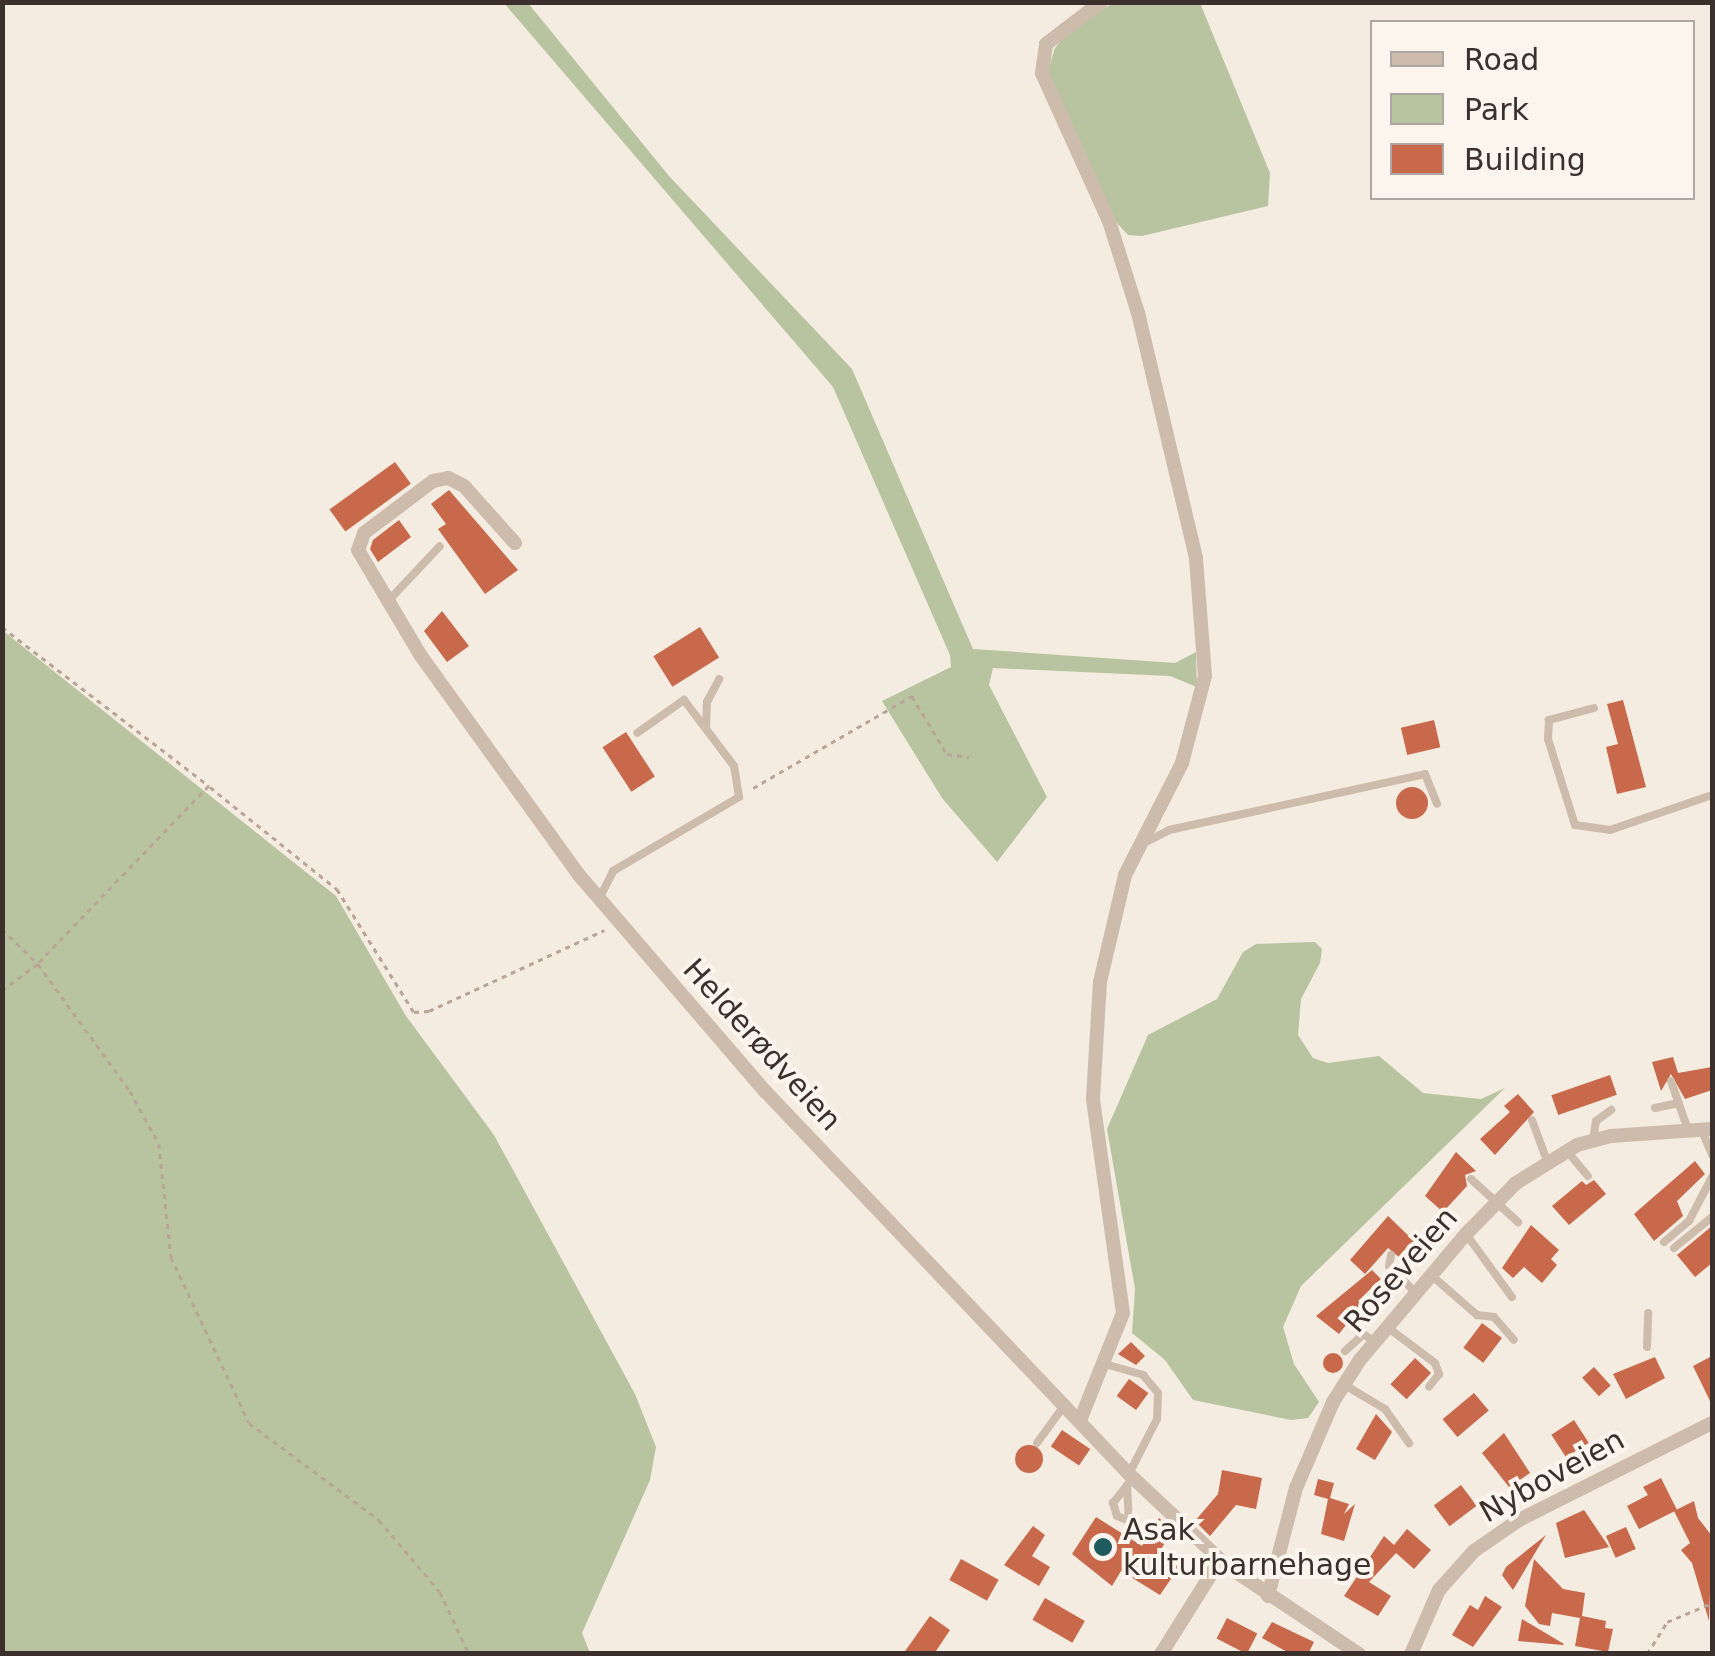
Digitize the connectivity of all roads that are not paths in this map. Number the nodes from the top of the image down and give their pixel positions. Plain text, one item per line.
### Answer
1 (1100, 2) edge
2 (515, 543) dead end
3 (440, 546) dead end
4 (391, 598) junction
5 (719, 679) dead end
6 (1594, 708) dead end
7 (706, 727) junction
8 (638, 732) dead end
9 (1712, 795) edge
10 (1438, 804) dead end
11 (1138, 846) junction
12 (598, 899) junction
13 (1670, 1081) dead end
14 (1678, 1102) junction
15 (1655, 1108) dead end
16 (1610, 1110) dead end
17 (1532, 1120) dead end
18 (1701, 1130) edge
19 (1593, 1140) junction
20 (1566, 1150) junction
21 (1712, 1154) edge
22 (1547, 1160) junction
23 (1706, 1164) dead end
24 (1588, 1176) dead end
25 (1712, 1176) edge
26 (1471, 1179) dead end
27 (1494, 1205) junction
28 (1712, 1217) edge
29 (1518, 1222) dead end
30 (1466, 1234) junction
31 (1664, 1242) dead end
32 (1674, 1248) dead end
33 (1391, 1255) dead end
34 (1431, 1275) junction
35 (1416, 1292) junction
36 (1512, 1297) dead end
37 (1648, 1312) dead end
38 (1387, 1327) junction
39 (1514, 1340) dead end
40 (1374, 1342) junction
41 (1647, 1348) dead end
42 (1344, 1351) dead end
43 (1105, 1364) junction
44 (1343, 1384) junction
45 (1430, 1387) dead end
46 (1066, 1403) junction
47 (1081, 1418) junction
48 (1712, 1423) edge
49 (1037, 1443) dead end
50 (1409, 1443) dead end
51 (1130, 1479) junction
52 (1220, 1560) junction
53 (1268, 1596) junction
54 (1161, 1654) edge
55 (1359, 1654) edge
56 (1411, 1654) edge

1 - 11 street
2 - 4 street, Helderødveien
3 - 4 lane
4 - 12 street, Helderødveien
5 - 7 lane
6 - 9 lane
7 - 8 lane
7 - 12 lane
10 - 11 lane
11 - 43 street
12 - 46 street, Helderødveien
13 - 14 lane
14 - 15 lane
14 - 18 lane
16 - 19 lane
17 - 22 lane
18 - 19 street, Roseveien
18 - 21 lane
19 - 20 street, Roseveien
20 - 22 street, Roseveien
20 - 24 lane
21 - 23 lane
22 - 27 street, Roseveien
25 - 31 lane
26 - 27 lane
27 - 29 lane
27 - 30 street, Roseveien
28 - 32 lane
30 - 34 street, Roseveien
30 - 36 lane
33 - 35 lane
34 - 35 street, Roseveien
34 - 39 lane
35 - 38 street, Roseveien
37 - 41 lane
38 - 40 street, Roseveien
38 - 45 lane
40 - 42 lane
40 - 44 street, Roseveien
43 - 47 street
43 - 51 lane
44 - 50 lane
44 - 53 street, Roseveien
46 - 47 street, Helderødveien
46 - 49 lane
47 - 51 street, Helderødveien
48 - 56 street, Nyboveien
51 - 52 street, Helderødveien
52 - 53 street, Helderødveien
52 - 54 street
53 - 55 street, Helderødveien

